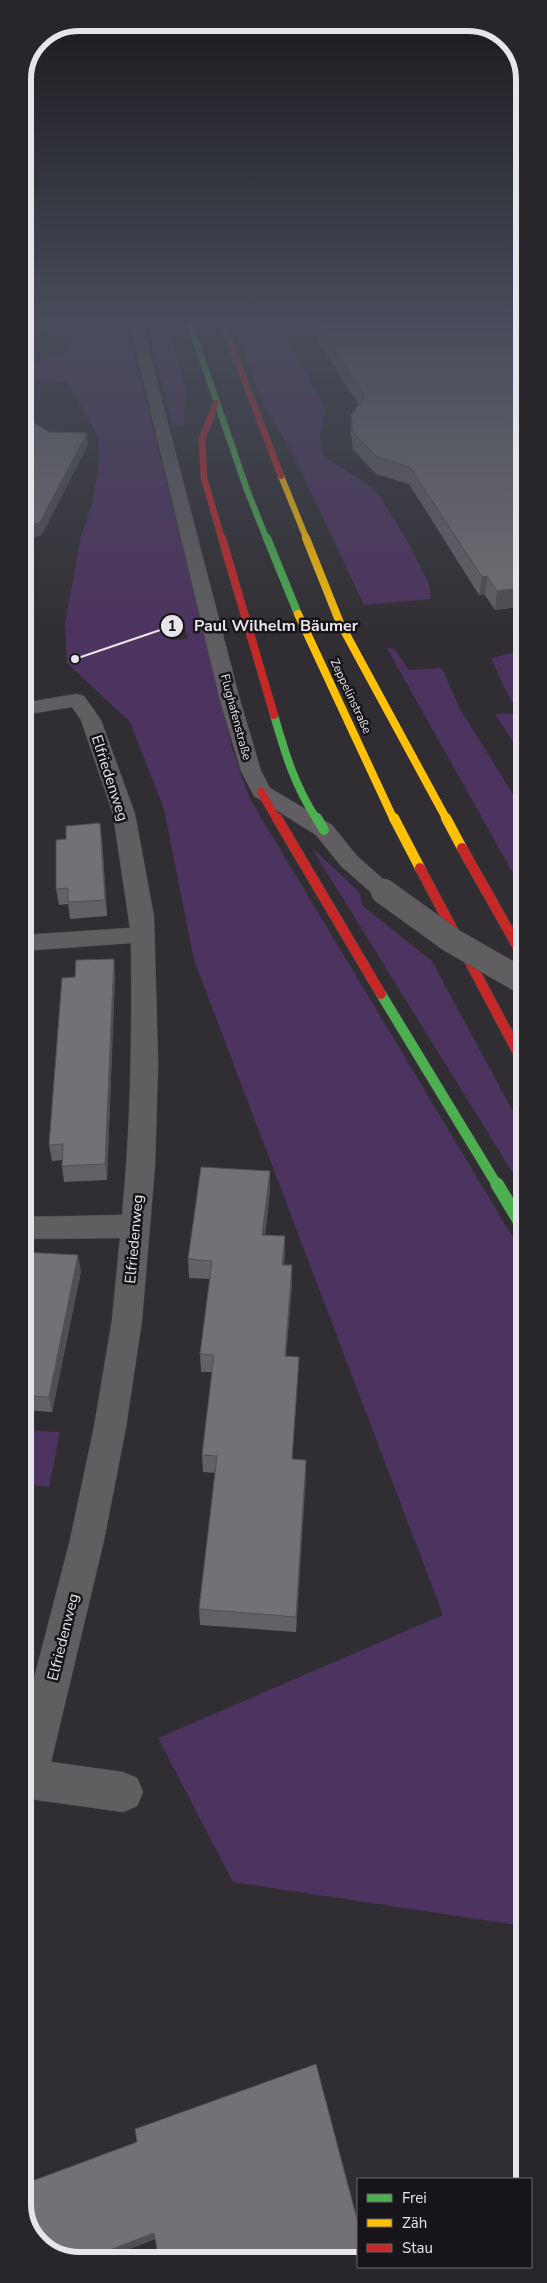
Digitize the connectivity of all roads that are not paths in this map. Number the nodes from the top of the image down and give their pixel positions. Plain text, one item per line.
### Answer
1 (163, 431) edge
2 (203, 431) edge
3 (226, 431) edge
4 (263, 431) edge
5 (31, 708) edge
6 (261, 792) junction
7 (324, 830) junction
8 (143, 935) junction
9 (31, 942) edge
10 (516, 944) edge
11 (516, 978) edge
12 (516, 1049) edge
13 (516, 1216) edge
14 (137, 1226) junction
15 (31, 1228) edge
16 (31, 1759) edge
17 (31, 1780) edge
18 (123, 1792) dead end

1 - 6 street, Flughafenstraße
2 - 7 highway
3 - 12 highway, Zeppelinstraße
4 - 10 highway, Zeppelinstraße
5 - 8 street, Elfriedenweg
6 - 7 street
6 - 13 highway
7 - 11 street, bridge
8 - 9 street
8 - 14 street, Elfriedenweg
14 - 15 street
14 - 16 street, Elfriedenweg
17 - 18 street

